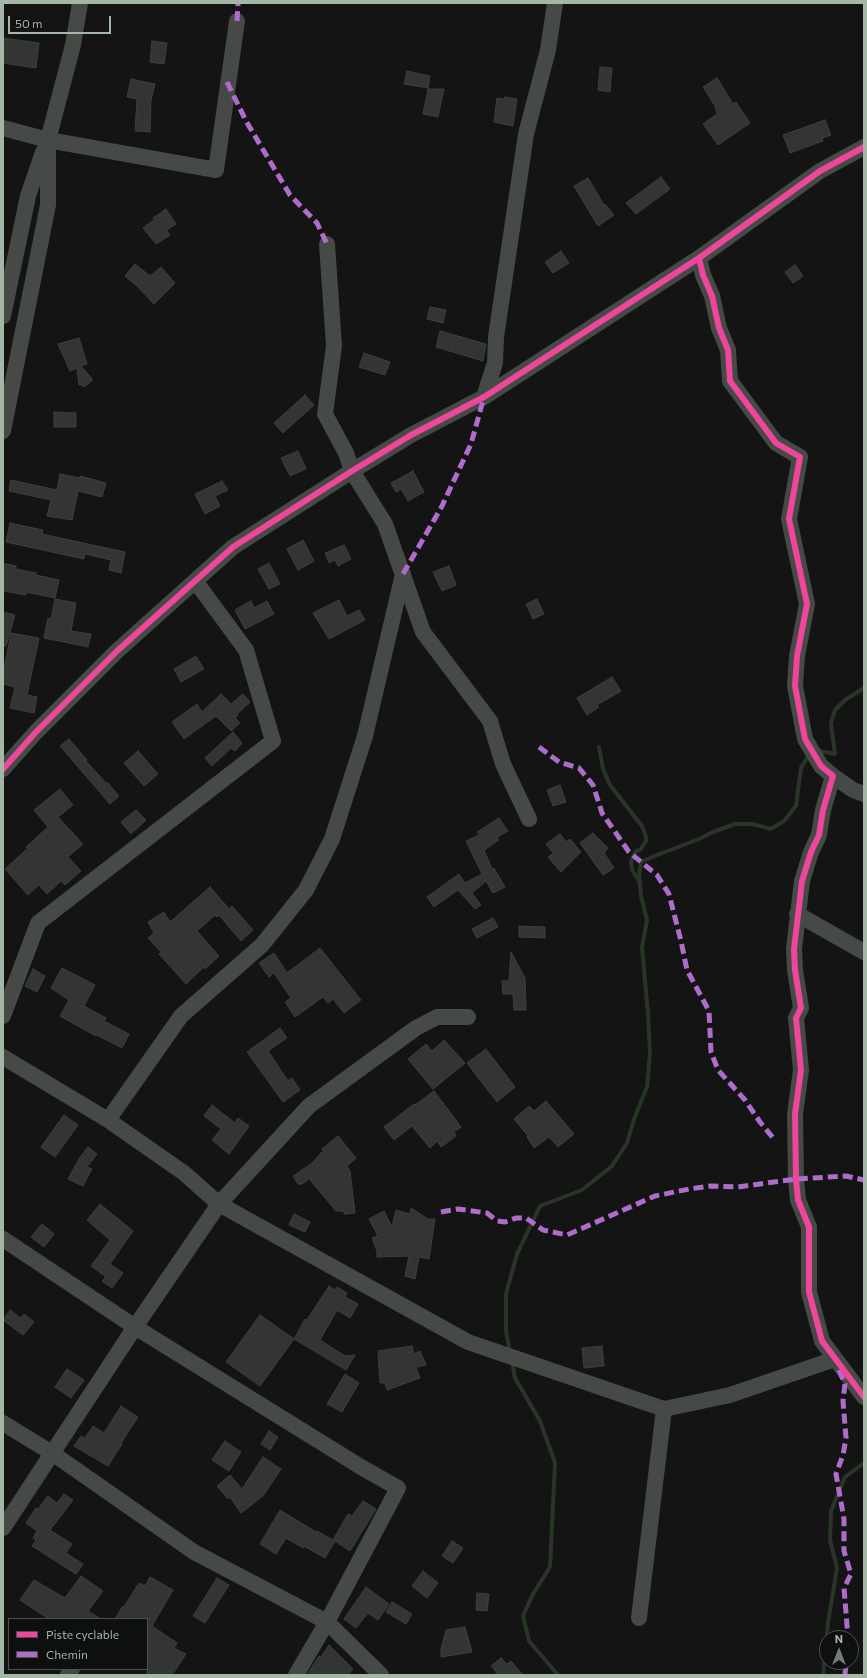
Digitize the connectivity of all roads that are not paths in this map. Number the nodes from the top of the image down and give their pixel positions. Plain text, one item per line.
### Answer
1 (80, 3) edge
2 (555, 3) edge
3 (237, 21) dead end
4 (3, 128) edge
5 (48, 140) junction
6 (864, 147) edge
7 (327, 244) dead end
8 (699, 258) junction
9 (6, 279) edge
10 (3, 316) edge
11 (484, 396) junction
12 (3, 431) edge
13 (352, 471) junction
14 (403, 574) junction
15 (196, 582) junction
16 (3, 769) edge
17 (833, 776) junction
18 (864, 794) edge
19 (529, 818) dead end
20 (797, 914) junction
21 (864, 952) edge
22 (3, 1016) edge
23 (468, 1017) dead end
24 (3, 1057) edge
25 (108, 1120) junction
26 (219, 1204) junction
27 (3, 1239) edge
28 (135, 1327) junction
29 (835, 1359) junction
30 (864, 1397) edge
31 (664, 1409) junction
32 (3, 1423) edge
33 (52, 1453) junction
34 (3, 1528) edge
35 (639, 1618) dead end
36 (327, 1622) junction
37 (296, 1675) edge
38 (381, 1675) edge

1 - 5 street
2 - 11 street
3 - 5 street
4 - 5 street
5 - 9 street
5 - 12 street
6 - 8 street
7 - 13 street
8 - 11 street
8 - 17 street
9 - 10 street
11 - 13 street
13 - 14 street
13 - 15 street
14 - 19 street
14 - 25 street
15 - 16 street
15 - 22 street
17 - 18 street
17 - 20 street
20 - 21 street
20 - 29 street
23 - 26 street
24 - 25 street
25 - 26 street
26 - 28 street
26 - 31 street
27 - 28 street
28 - 33 street
28 - 36 street
29 - 30 street
29 - 31 street
31 - 35 street
32 - 33 street
33 - 34 street
33 - 36 street
36 - 37 street
36 - 38 street

